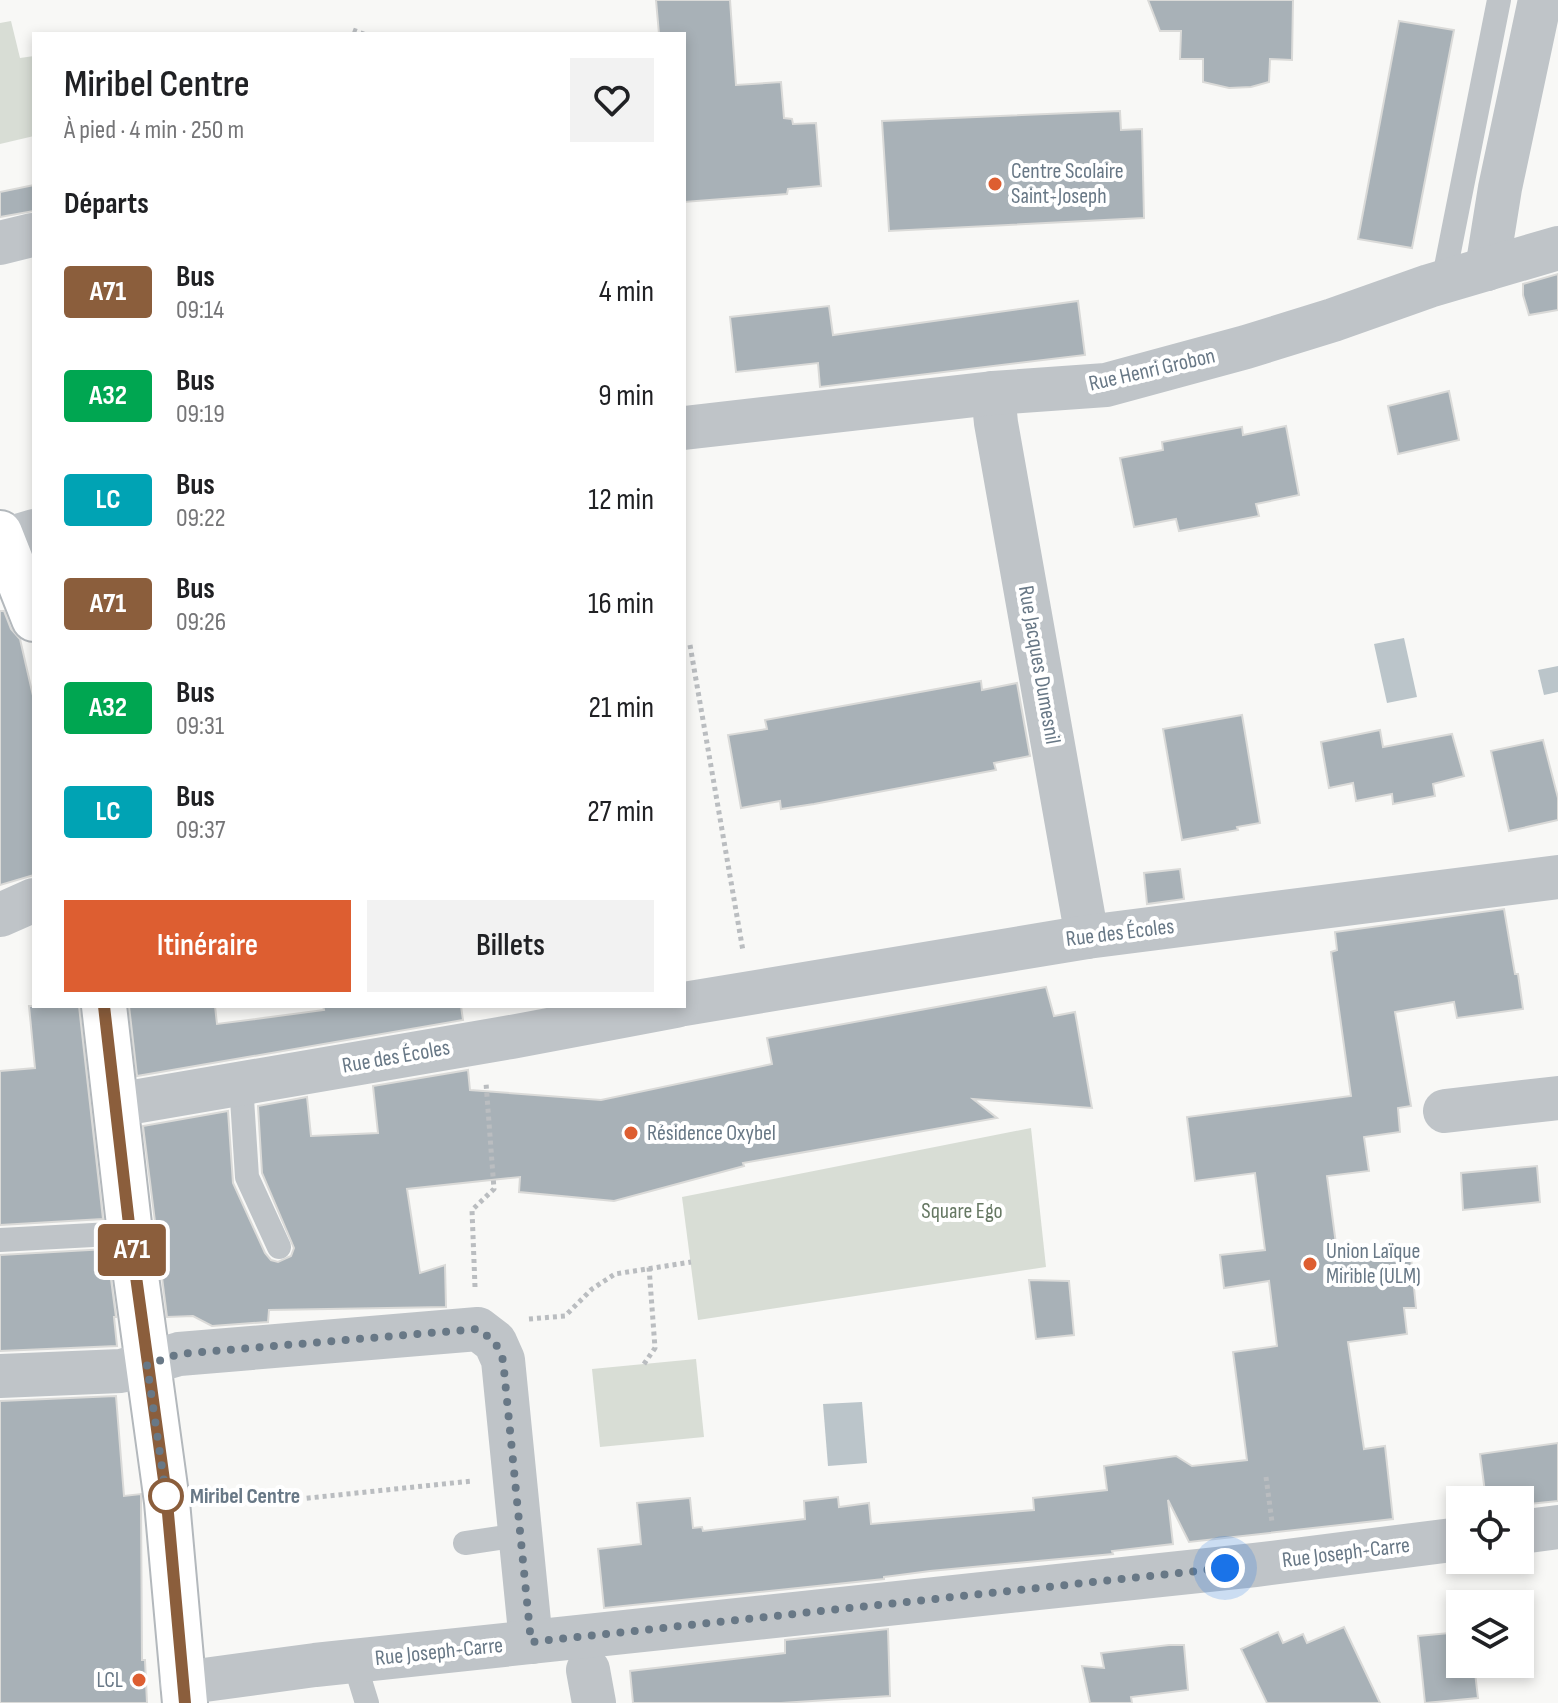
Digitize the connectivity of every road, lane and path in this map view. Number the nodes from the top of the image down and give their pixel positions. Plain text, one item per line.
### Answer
1 (1499, 0) edge
2 (1540, 0) edge
3 (353, 30) dead end
4 (358, 32) edge
5 (1558, 248) edge
6 (1487, 269) junction
7 (1443, 282) junction
8 (993, 393) junction
9 (686, 428) edge
10 (13, 535) edge
11 (32, 611) edge
12 (690, 645) dead end
13 (1558, 877) edge
14 (32, 901) edge
15 (0, 915) edge
16 (1087, 937) junction
17 (750, 992) junction
18 (686, 1004) edge
19 (104, 1008) edge
20 (665, 1008) edge
21 (483, 1042) junction
22 (241, 1083) junction
23 (1558, 1098) edge
24 (116, 1105) junction
25 (1445, 1111) dead end
26 (118, 1233) junction
27 (0, 1240) edge
28 (279, 1247) dead end
29 (691, 1262) dead end
30 (649, 1267) junction
31 (475, 1294) dead end
32 (519, 1319) dead end
33 (644, 1364) dead end
34 (147, 1365) junction
35 (0, 1376) edge
36 (1266, 1477) dead end
37 (487, 1479) dead end
38 (251, 1504) dead end
39 (1272, 1524) dead end
40 (1558, 1527) edge
41 (1534, 1530) edge
42 (520, 1535) junction
43 (1446, 1541) edge
44 (465, 1543) dead end
45 (531, 1642) junction
46 (354, 1661) junction
47 (178, 1696) edge
48 (367, 1703) edge

1 - 7 lane
2 - 6 street
3 - 4 path
5 - 6 street, Rue Henri Grobon
6 - 7 street, Rue Henri Grobon
7 - 8 street, Rue Henri Grobon
8 - 9 street, Rue Henri Grobon
8 - 16 street, Rue Jacques Dumesnil
10 - 11 main road
12 - 17 path
13 - 16 street, Rue des Écoles
14 - 15 street
16 - 17 street, Rue des Écoles
17 - 18 street, Rue des Écoles
19 - 24 main road
20 - 21 street, Rue des Écoles
21 - 22 street, Rue des Écoles
21 - 31 path
22 - 24 street, Rue des Écoles
22 - 28 lane
23 - 25 street
24 - 26 main road
26 - 27 lane
26 - 34 main road
29 - 30 path
30 - 32 path
30 - 33 path
34 - 35 street
34 - 42 street
34 - 47 main road
36 - 39 path
37 - 38 path
40 - 41 street
42 - 44 lane
42 - 45 street
43 - 45 street, Rue Joseph-Carre
45 - 46 street, Rue Joseph-Carre
46 - 47 street, Rue Joseph-Carre
46 - 48 lane

